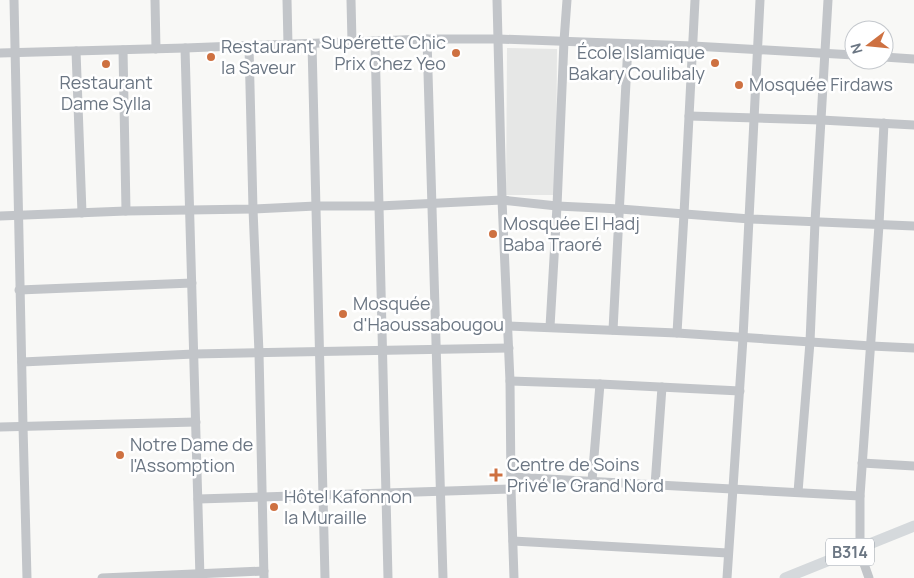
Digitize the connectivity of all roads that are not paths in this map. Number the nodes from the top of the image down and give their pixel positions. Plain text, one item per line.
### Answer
1 (14, 0) edge
2 (155, 0) edge
3 (287, 0) edge
4 (351, 0) edge
5 (498, 0) edge
6 (567, 0) edge
7 (695, 0) edge
8 (760, 0) edge
9 (828, 0) edge
10 (427, 39) junction
11 (498, 39) junction
12 (375, 41) junction
13 (564, 41) junction
14 (352, 42) junction
15 (312, 44) junction
16 (628, 44) junction
17 (288, 45) junction
18 (249, 46) junction
19 (693, 46) junction
20 (184, 48) junction
21 (156, 49) junction
22 (123, 50) junction
23 (758, 50) junction
24 (76, 51) junction
25 (14, 52) junction
26 (0, 53) edge
27 (825, 54) junction
28 (844, 55) edge
29 (894, 58) edge
30 (914, 59) edge
31 (690, 116) junction
32 (754, 118) junction
33 (821, 120) junction
34 (884, 123) junction
35 (914, 125) edge
36 (502, 200) junction
37 (432, 204) junction
38 (316, 206) junction
39 (379, 206) junction
40 (557, 206) junction
41 (253, 209) junction
42 (620, 209) junction
43 (190, 210) junction
44 (126, 211) junction
45 (82, 213) junction
46 (684, 214) junction
47 (18, 215) junction
48 (0, 216) edge
49 (750, 219) junction
50 (815, 222) junction
51 (879, 225) junction
52 (914, 226) edge
53 (192, 283) junction
54 (20, 290) junction
55 (508, 326) junction
56 (550, 327) junction
57 (613, 330) junction
58 (677, 333) junction
59 (743, 338) junction
60 (810, 342) junction
61 (871, 346) junction
62 (509, 348) junction
63 (914, 348) edge
64 (436, 349) junction
65 (382, 351) junction
66 (319, 352) junction
67 (259, 353) junction
68 (194, 354) junction
69 (22, 362) junction
70 (510, 381) junction
71 (600, 384) junction
72 (662, 387) junction
73 (740, 391) junction
74 (196, 422) junction
75 (23, 426) junction
76 (0, 427) edge
77 (862, 463) junction
78 (914, 466) edge
79 (511, 477) junction
80 (592, 481) junction
81 (654, 485) junction
82 (511, 489) junction
83 (732, 489) junction
84 (440, 491) junction
85 (798, 492) junction
86 (386, 493) junction
87 (323, 495) junction
88 (860, 496) junction
89 (262, 497) junction
90 (198, 499) junction
91 (914, 526) edge
92 (513, 541) junction
93 (860, 547) junction
94 (728, 553) junction
95 (264, 575) edge
96 (200, 576) edge
97 (145, 577) edge
98 (27, 578) edge
99 (102, 578) edge
100 (325, 578) edge
101 (388, 578) edge
102 (443, 578) edge
103 (514, 578) edge
104 (727, 578) edge
105 (785, 578) edge
106 (870, 578) edge

1 - 25 street
2 - 21 street
3 - 17 street
4 - 14 street
5 - 11 street
6 - 13 street
7 - 19 street
8 - 23 street
9 - 27 street
10 - 11 street
10 - 12 street
10 - 37 street
11 - 13 street
11 - 36 street
12 - 14 street
12 - 39 street
13 - 16 street
13 - 40 street
14 - 15 street
15 - 17 street
15 - 38 street
16 - 19 street
16 - 42 street
17 - 18 street
18 - 20 street
18 - 41 street
19 - 23 street
19 - 31 street
20 - 21 street
20 - 43 street
21 - 22 street
22 - 24 street
22 - 44 street
23 - 27 street
23 - 32 street
24 - 25 street
24 - 45 street
25 - 26 street
25 - 47 street
27 - 28 street
27 - 33 street
29 - 30 street
31 - 32 street
31 - 46 street
32 - 33 street
32 - 49 street
33 - 34 street
33 - 50 street
34 - 35 street
34 - 51 street
36 - 37 street
36 - 40 street
36 - 55 street
37 - 39 street
37 - 64 street
38 - 39 street
38 - 41 street
38 - 66 street
39 - 65 street
40 - 42 street
40 - 56 street
41 - 43 street
41 - 67 street
42 - 46 street
42 - 57 street
43 - 44 street
43 - 53 street
44 - 45 street
45 - 47 street
46 - 49 street
46 - 58 street
47 - 48 street
47 - 54 street
49 - 50 street
49 - 59 street
50 - 51 street
50 - 60 street
51 - 52 street
51 - 61 street
53 - 54 street
53 - 68 street
54 - 69 street
55 - 56 street
55 - 62 street
56 - 57 street
57 - 58 street
58 - 59 street
59 - 60 street
59 - 73 street
60 - 61 street
60 - 85 street
61 - 63 street
61 - 77 street
62 - 64 street
62 - 70 street
64 - 65 street
64 - 84 street
65 - 66 street
65 - 86 street
66 - 67 street
66 - 87 street
67 - 68 street
67 - 89 street
68 - 69 street
68 - 74 street
69 - 75 street
70 - 71 street
70 - 79 street
71 - 72 street
71 - 80 street
72 - 73 street
72 - 81 street
73 - 83 street
74 - 75 street
74 - 90 street
75 - 76 street
75 - 98 street
77 - 78 street
77 - 88 street
79 - 80 street
79 - 82 street
80 - 81 street
81 - 83 street
82 - 84 street
82 - 92 street
83 - 85 street
83 - 94 street
84 - 86 street
84 - 102 street
85 - 88 street
86 - 87 street
86 - 101 street
87 - 89 street
87 - 100 street
88 - 93 street
89 - 90 street
89 - 95 street
90 - 96 street
91 - 93 main road, B314
92 - 94 street
92 - 103 street
93 - 105 main road, B314
93 - 106 street
94 - 104 street
95 - 96 street
96 - 97 street
97 - 99 street

